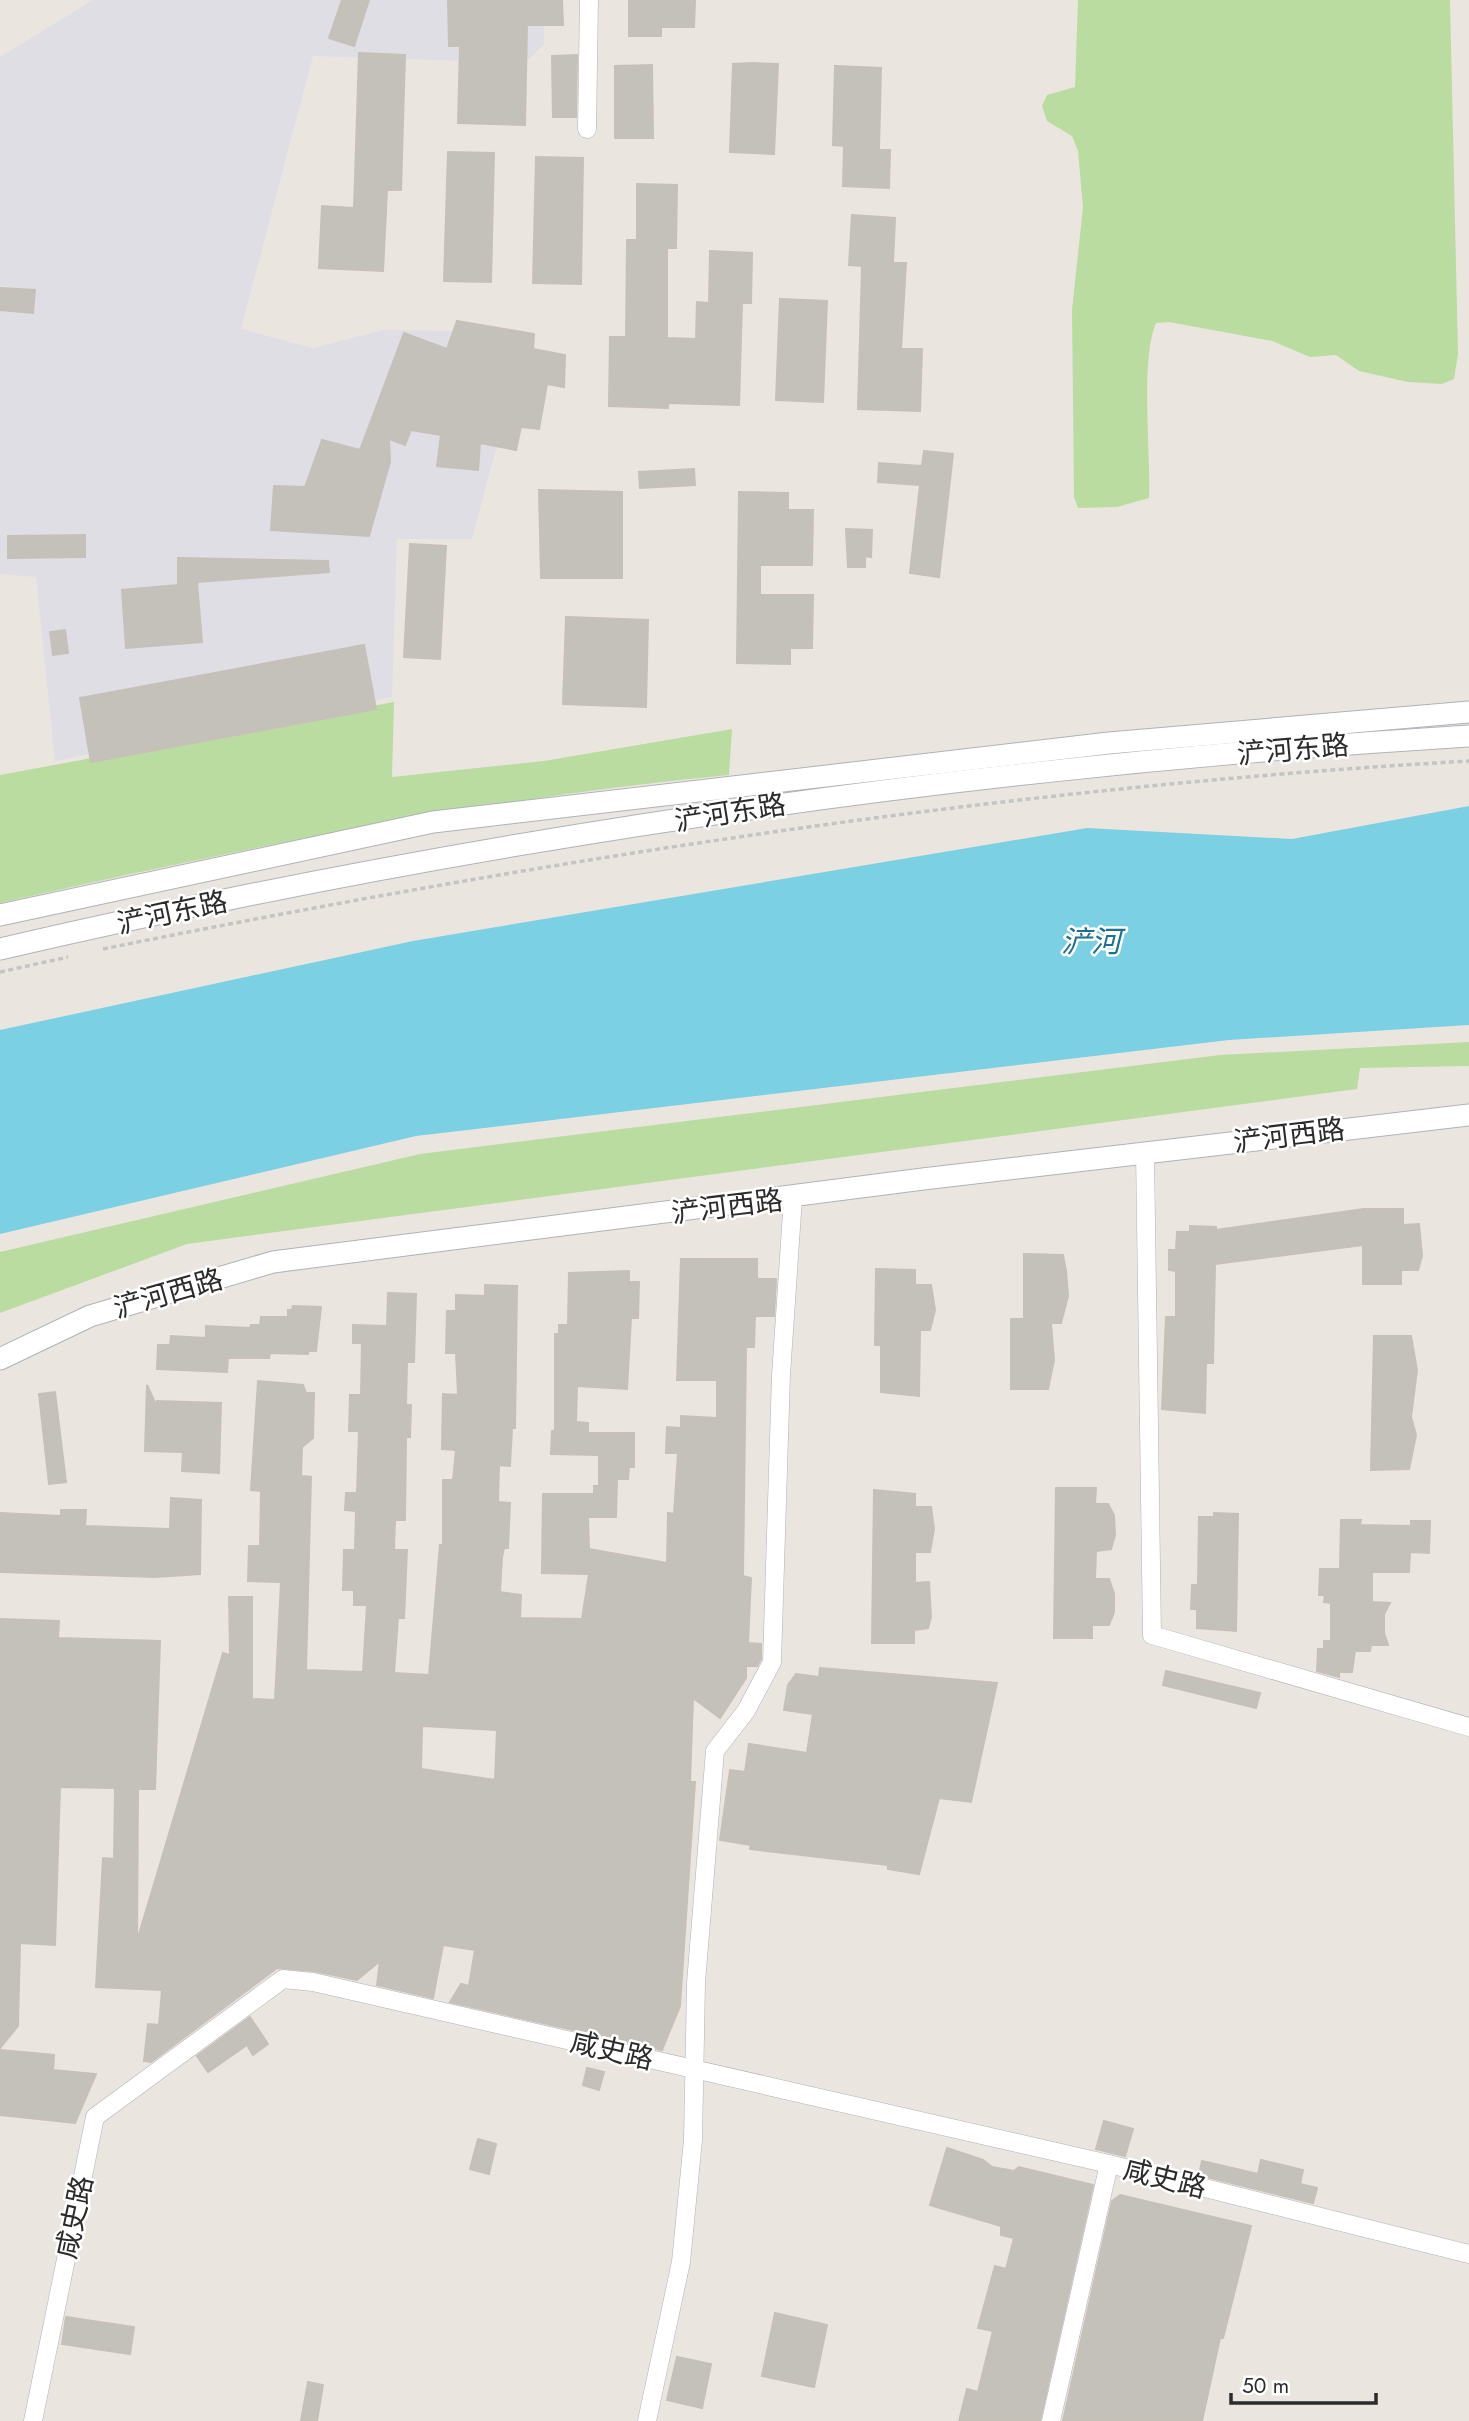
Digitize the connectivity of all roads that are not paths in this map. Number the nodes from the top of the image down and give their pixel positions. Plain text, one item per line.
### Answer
1 (589, 0) edge
2 (587, 129) dead end
3 (1469, 712) edge
4 (1469, 736) edge
5 (0, 915) edge
6 (0, 950) edge
7 (1469, 1115) edge
8 (1145, 1153) junction
9 (793, 1198) junction
10 (0, 1359) edge
11 (1469, 1727) edge
12 (695, 2069) junction
13 (1109, 2164) junction
14 (1469, 2254) edge
15 (33, 2421) edge
16 (646, 2421) edge
17 (1052, 2421) edge

1 - 2 street
3 - 5 street, 浐河东路
4 - 6 street, 浐河东路
7 - 8 street, 浐河西路
8 - 9 street, 浐河西路
8 - 11 street
9 - 10 street, 浐河西路
9 - 12 street
12 - 13 street, 咸史路
12 - 15 street, 咸史路
12 - 16 street
13 - 14 street, 咸史路
13 - 17 street

